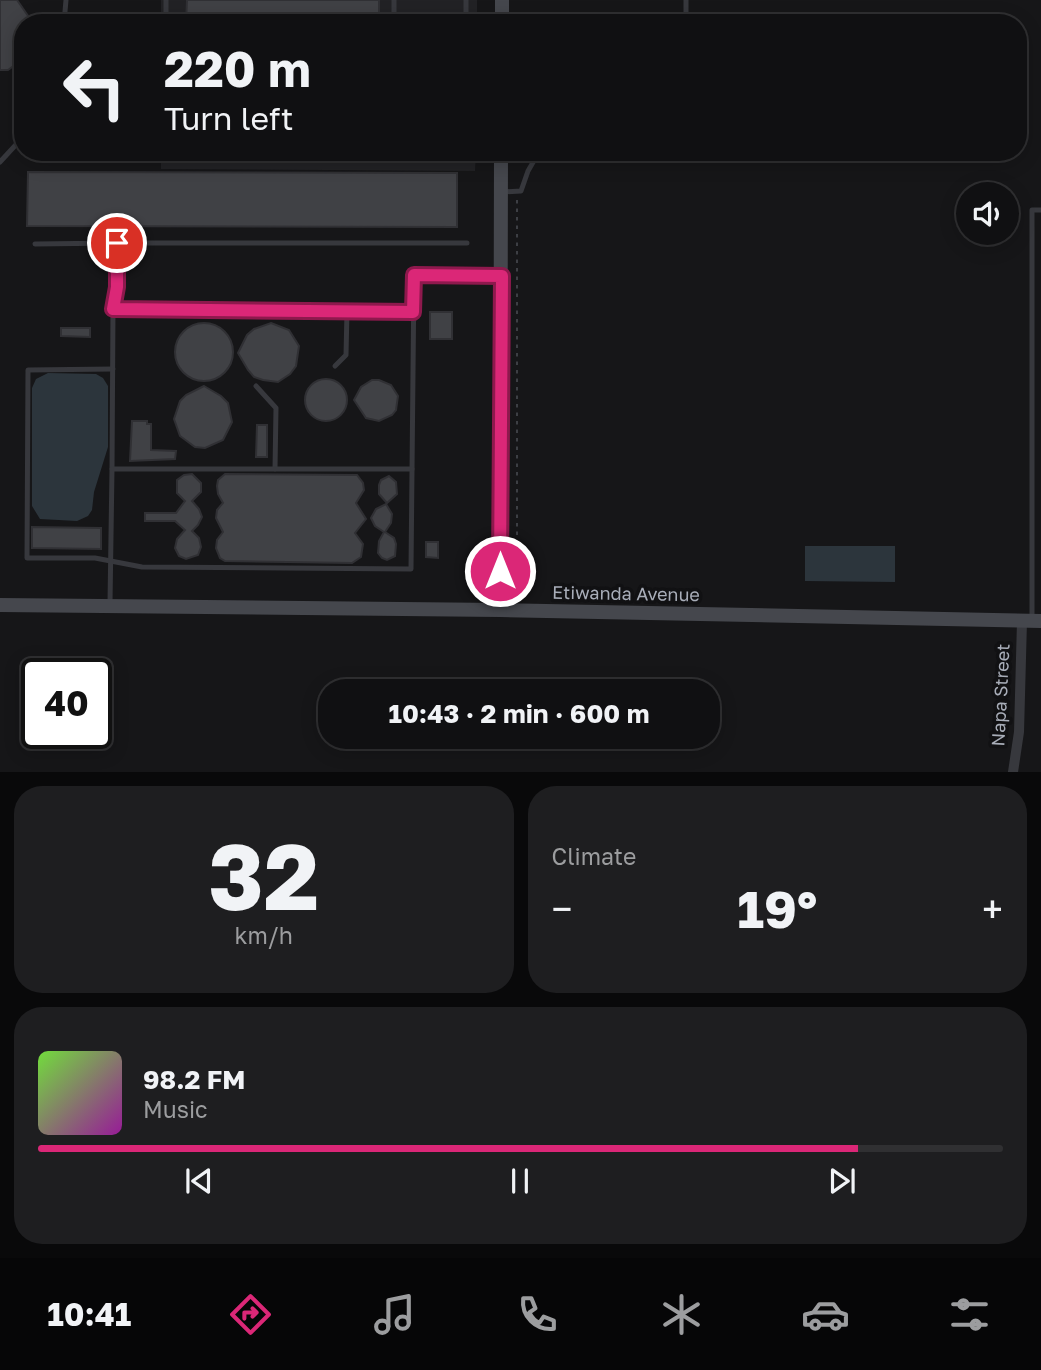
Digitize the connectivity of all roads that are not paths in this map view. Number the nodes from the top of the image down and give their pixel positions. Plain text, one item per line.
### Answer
1 (14, 147) edge
2 (501, 161) edge
3 (534, 161) edge
4 (0, 162) edge
5 (501, 192) junction
6 (1041, 210) edge
7 (117, 243) junction
8 (467, 243) dead end
9 (35, 244) dead end
10 (502, 276) junction
11 (113, 309) junction
12 (347, 311) junction
13 (413, 312) junction
14 (335, 366) dead end
15 (113, 369) junction
16 (256, 386) dead end
17 (1032, 402) junction
18 (1041, 402) edge
19 (112, 468) junction
20 (275, 469) junction
21 (412, 469) junction
22 (1031, 529) junction
23 (1041, 530) edge
24 (111, 561) junction
25 (1031, 574) junction
26 (1041, 574) edge
27 (0, 605) edge
28 (110, 606) junction
29 (500, 610) junction
30 (1032, 621) edge
31 (1013, 772) edge

1 - 4 lane
2 - 5 main road
3 - 5 lane
5 - 10 main road
6 - 17 lane
7 - 8 lane
7 - 9 lane
7 - 11 lane
10 - 13 lane
10 - 29 main road
11 - 12 lane
11 - 15 lane
12 - 13 lane
12 - 14 lane
13 - 21 lane
15 - 19 lane
15 - 24 lane
16 - 20 lane
17 - 18 lane
17 - 22 lane
19 - 20 lane
19 - 24 lane
20 - 21 lane
21 - 24 lane
22 - 23 lane
22 - 25 lane
24 - 28 lane
25 - 26 lane
25 - 30 lane
27 - 28 main road, Etiwanda Avenue
28 - 29 main road, Etiwanda Avenue
29 - 30 main road, Etiwanda Avenue
30 - 31 street, Napa Street

